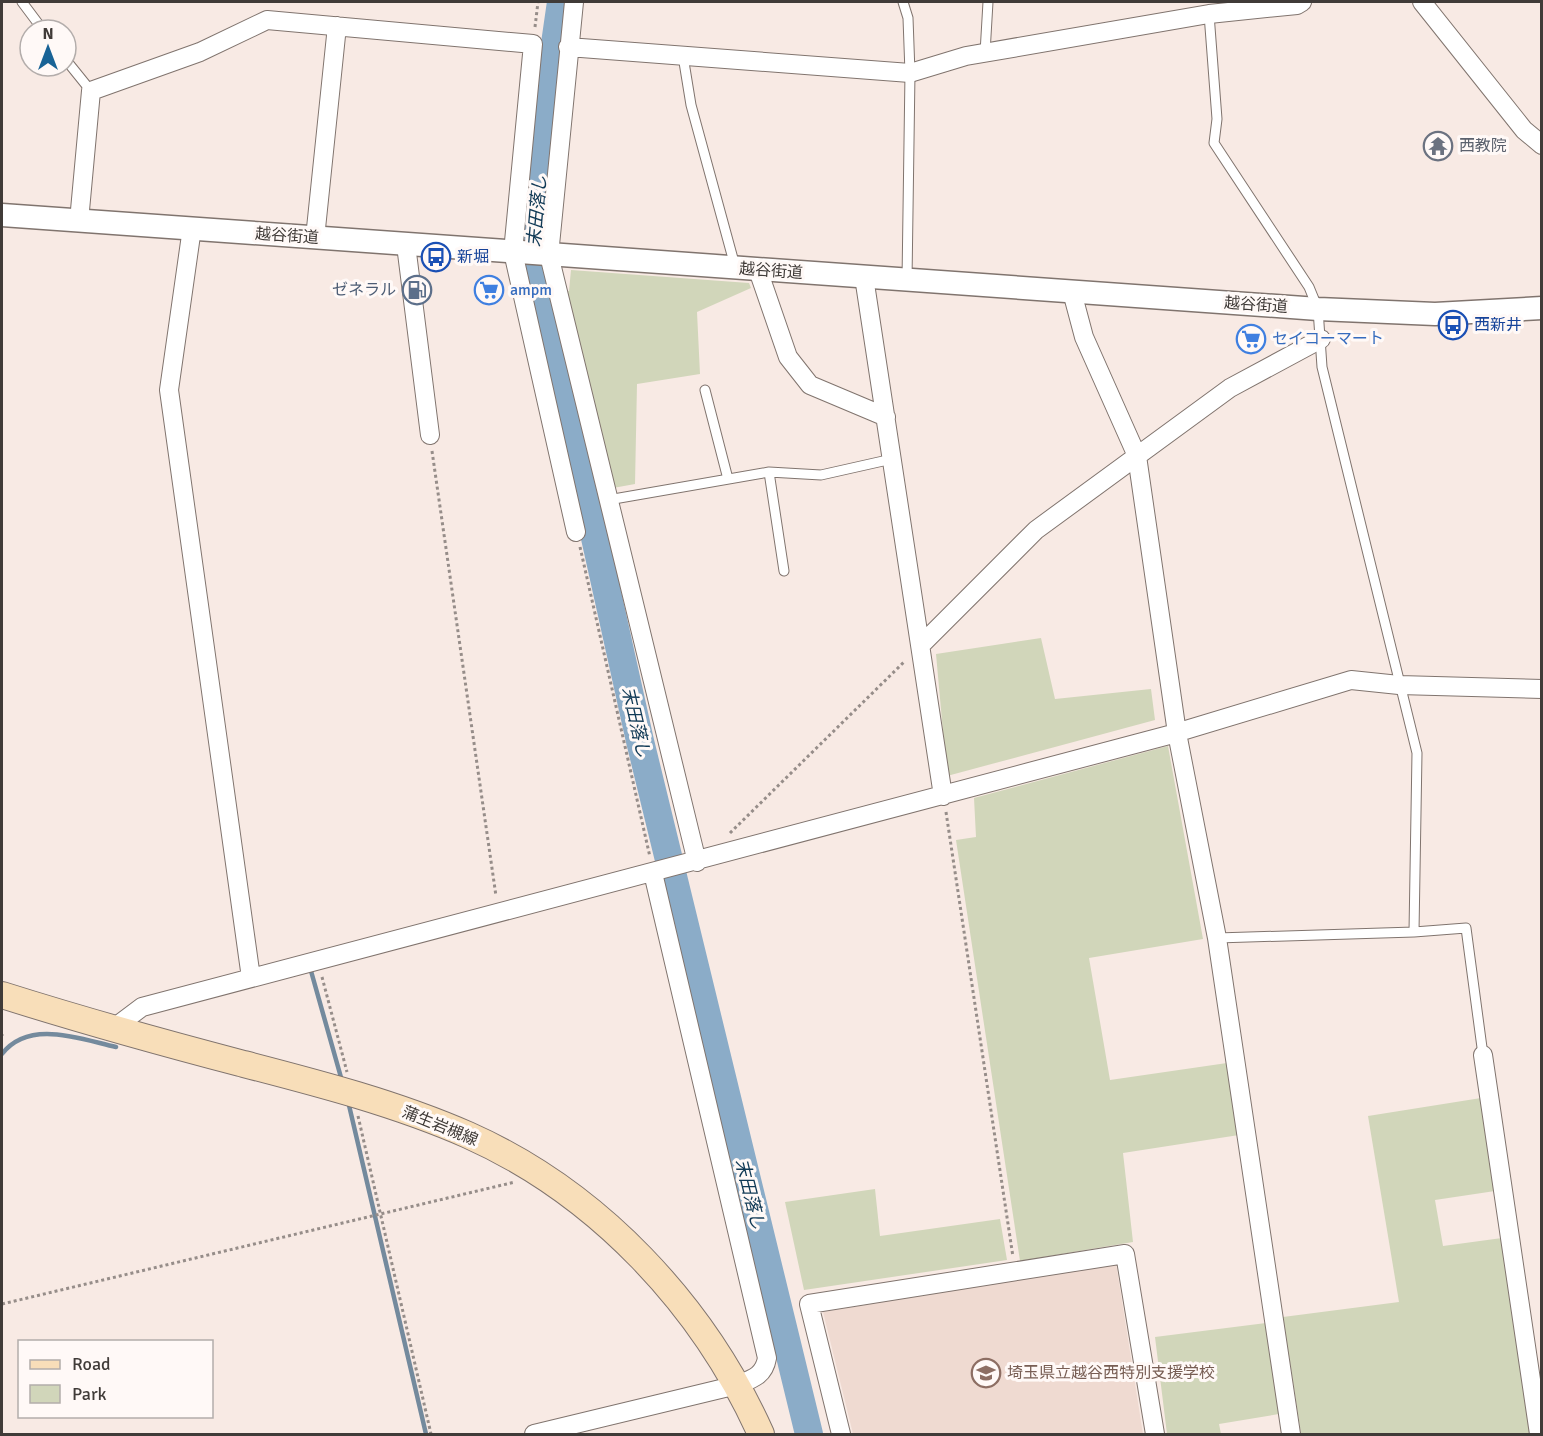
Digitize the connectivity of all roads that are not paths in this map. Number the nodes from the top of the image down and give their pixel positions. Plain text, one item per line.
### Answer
1 (22, 2) edge
2 (574, 2) edge
3 (903, 2) edge
4 (988, 2) edge
5 (1302, 2) edge
6 (1422, 2) edge
7 (1209, 14) junction
8 (34, 18) edge
9 (337, 26) junction
10 (568, 47) junction
11 (985, 53) junction
12 (683, 56) junction
13 (909, 73) junction
14 (78, 75) edge
15 (92, 92) junction
16 (1542, 145) edge
17 (2, 215) edge
18 (79, 221) junction
19 (192, 228) junction
20 (315, 237) junction
21 (406, 245) junction
22 (513, 252) junction
23 (549, 255) junction
24 (747, 269) junction
25 (864, 277) junction
26 (907, 280) junction
27 (1072, 292) junction
28 (1542, 308) edge
29 (1318, 309) junction
30 (1321, 339) junction
31 (705, 390) dead end
32 (886, 417) junction
33 (430, 435) road end
34 (1137, 456) junction
35 (892, 459) junction
36 (769, 472) junction
37 (728, 479) junction
38 (608, 500) junction
39 (576, 532) road end
40 (784, 571) dead end
41 (921, 645) junction
42 (1399, 685) junction
43 (1542, 689) edge
44 (1177, 733) junction
45 (943, 796) junction
46 (704, 860) junction
47 (653, 873) junction
48 (1414, 932) junction
49 (1217, 938) junction
50 (251, 978) junction
51 (2, 995) edge
52 (114, 1028) junction
53 (1483, 1055) joint
54 (737, 1385) junction
55 (534, 1434) edge
56 (760, 1434) edge
57 (841, 1434) edge
58 (1155, 1434) edge
59 (1291, 1434) edge
60 (1539, 1434) edge

1 - 8 lane
2 - 10 street
3 - 13 lane
4 - 11 lane
5 - 7 street
6 - 16 street
7 - 11 street
7 - 29 lane
9 - 15 street
9 - 20 street
9 - 22 street
10 - 12 street
10 - 23 street
11 - 13 street
12 - 13 street
12 - 24 lane
13 - 26 lane
14 - 15 lane
15 - 18 street
17 - 18 street, 越谷街道
18 - 19 street, 越谷街道
19 - 20 street, 越谷街道
19 - 50 street
20 - 21 street, 越谷街道
21 - 22 street, 越谷街道
21 - 33 street
22 - 23 street, 越谷街道
22 - 39 street
23 - 24 street, 越谷街道
23 - 38 street
24 - 25 street, 越谷街道
24 - 32 street
25 - 26 street, 越谷街道
25 - 32 street
26 - 27 street, 越谷街道
27 - 29 street, 越谷街道
27 - 34 street
28 - 29 street, 越谷街道
29 - 30 lane
30 - 34 street
30 - 42 lane
31 - 37 lane
32 - 35 street
34 - 41 street
34 - 44 street
35 - 36 lane
35 - 41 street
36 - 37 lane
36 - 40 lane
37 - 38 lane
38 - 46 street
41 - 45 street
42 - 43 street
42 - 44 street
42 - 48 lane
44 - 45 street
44 - 49 street
45 - 46 street
46 - 47 street
47 - 50 street
47 - 54 street
48 - 49 lane
48 - 53 lane
49 - 59 street
50 - 52 street
51 - 52 main road, 蒲生岩槻線
52 - 54 main road, 蒲生岩槻線
53 - 60 street
54 - 55 street
54 - 56 main road, 蒲生岩槻線
57 - 58 street

